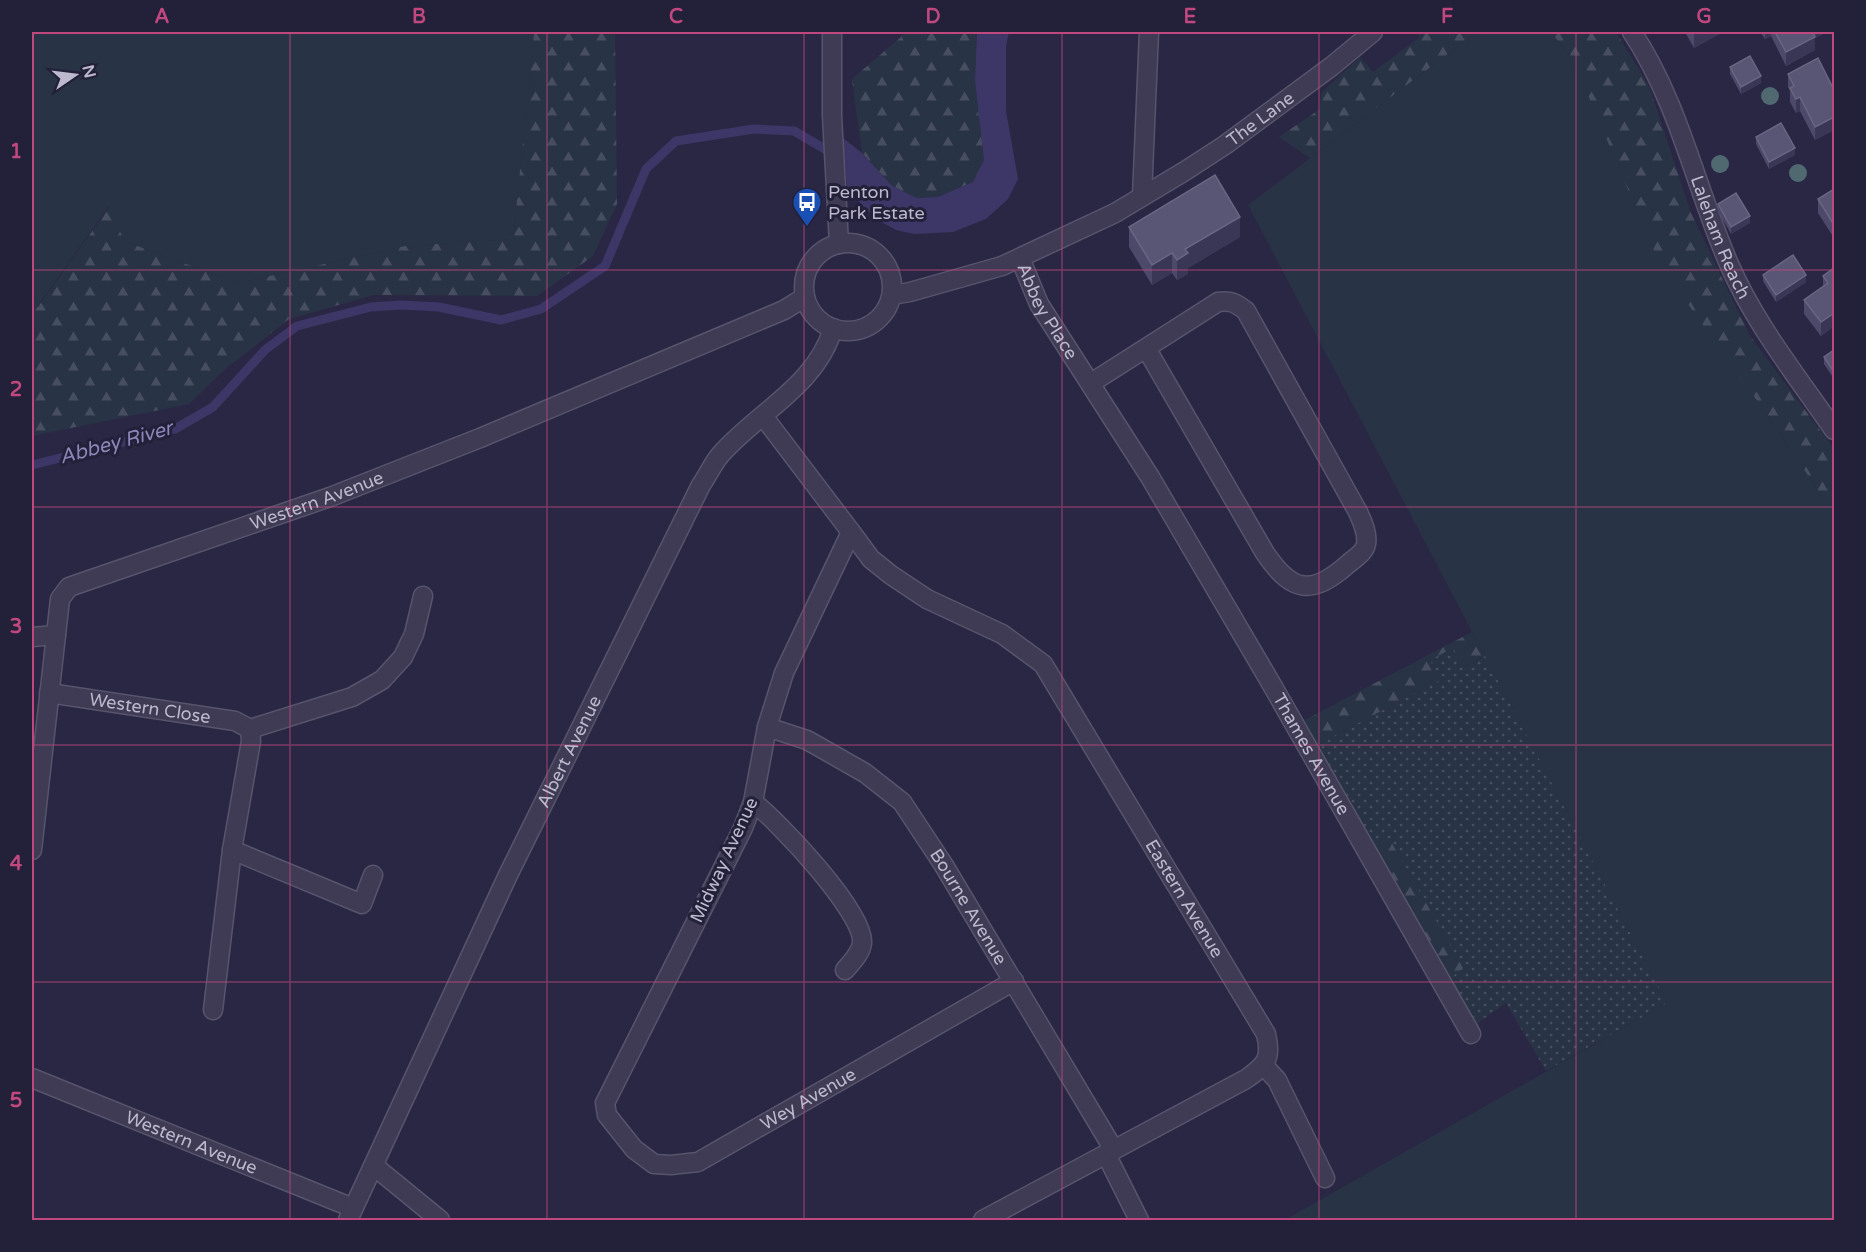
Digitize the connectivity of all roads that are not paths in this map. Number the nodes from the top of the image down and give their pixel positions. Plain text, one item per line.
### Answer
1 (832, 32) edge
2 (1149, 32) edge
3 (1373, 32) edge
4 (1640, 34) edge
5 (1142, 196) junction
6 (839, 243) junction
7 (1020, 258) junction
8 (892, 295) junction
9 (804, 297) junction
10 (833, 328) junction
11 (1146, 348) junction
12 (1090, 383) junction
13 (763, 416) junction
14 (1834, 430) edge
15 (1150, 477) joint
16 (851, 532) junction
17 (423, 596) dead end
18 (56, 635) junction
19 (32, 637) edge
20 (49, 693) junction
21 (767, 727) junction
22 (250, 729) junction
23 (753, 802) junction
24 (32, 850) edge
25 (232, 850) junction
26 (373, 875) dead end
27 (845, 969) dead end
28 (1014, 981) junction
29 (213, 1010) dead end
30 (1471, 1034) dead end
31 (1264, 1066) junction
32 (32, 1078) edge
33 (608, 1116) joint
34 (1110, 1152) junction
35 (374, 1166) junction
36 (1325, 1178) dead end
37 (351, 1214) edge
38 (440, 1221) edge
39 (983, 1221) edge
40 (1138, 1221) edge

1 - 6 street
2 - 5 street
3 - 5 street, The Lane
4 - 14 street, Laleham Reach
5 - 7 street, The Lane
6 - 8 street
6 - 9 street
7 - 8 street, Abbey Place
7 - 12 street, Abbey Place
8 - 10 street
9 - 10 street
9 - 18 street, Western Avenue
10 - 13 street, Albert Avenue
11 - 11 street
11 - 12 street
12 - 15 street, Abbey Place
13 - 16 street
13 - 35 street, Albert Avenue
15 - 30 street, Thames Avenue
16 - 21 street, Midway Avenue
16 - 31 street, Eastern Avenue
17 - 22 street
18 - 19 street
18 - 20 street, Western Avenue
20 - 22 street, Western Close
20 - 24 street, Western Avenue
21 - 23 street, Midway Avenue
21 - 28 street, Bourne Avenue
22 - 25 street
23 - 27 street
23 - 33 street, Midway Avenue
25 - 26 street
25 - 29 street
28 - 33 street, Wey Avenue
28 - 34 street, Bourne Avenue
31 - 34 street
31 - 36 street
32 - 37 street, Western Avenue
34 - 39 street
34 - 40 street, Bourne Avenue
35 - 37 street, Albert Avenue
35 - 38 street

